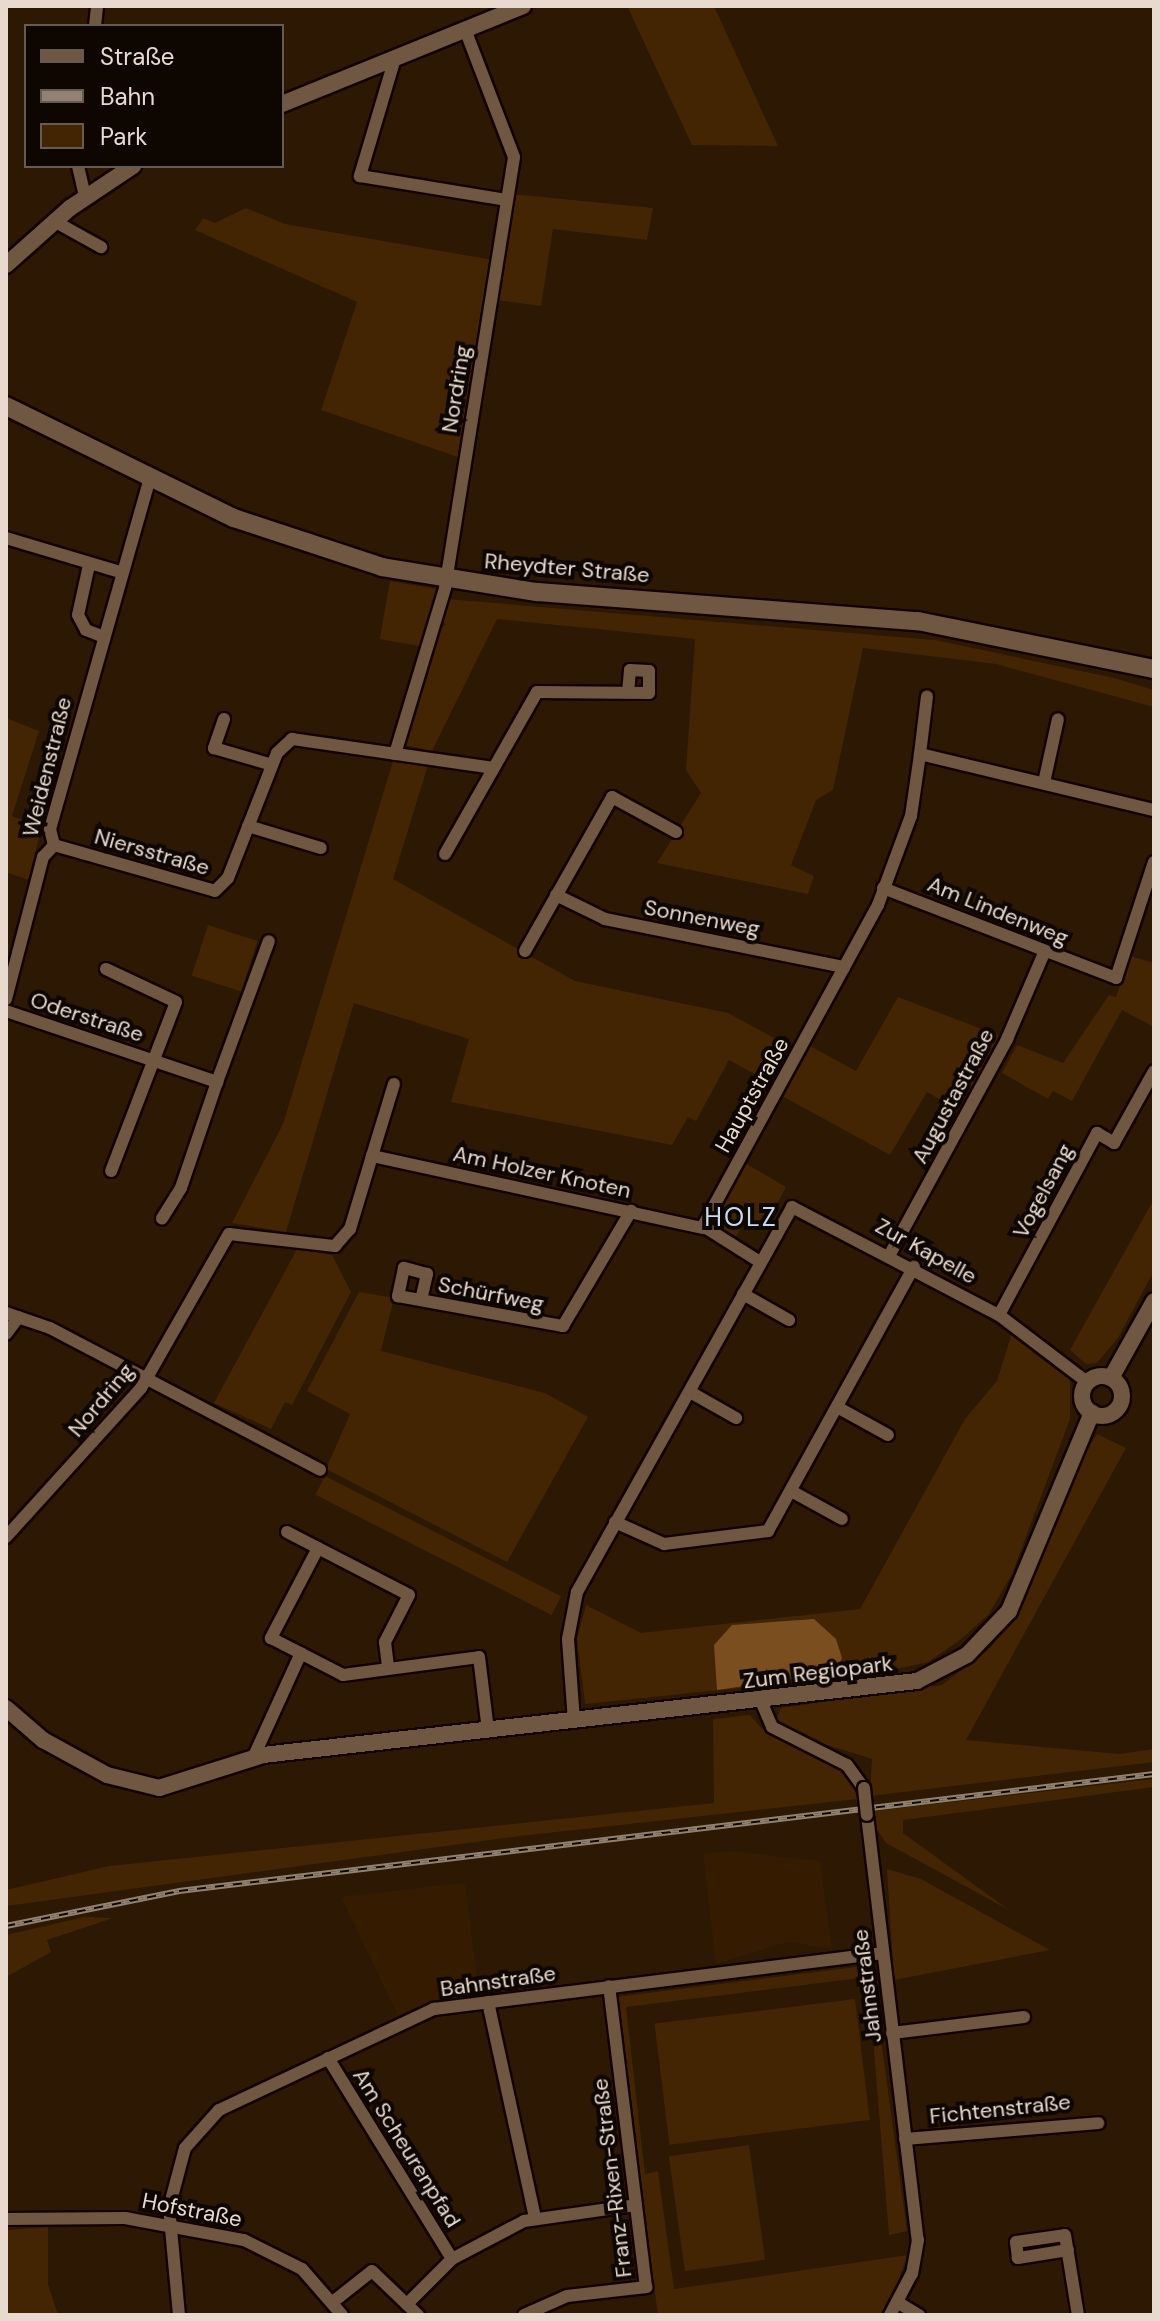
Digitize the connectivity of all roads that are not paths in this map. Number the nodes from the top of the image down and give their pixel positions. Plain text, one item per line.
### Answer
1 (523, 6) edge
2 (466, 32) junction
3 (393, 65) junction
4 (284, 103) edge
5 (78, 168) edge
6 (130, 168) edge
7 (85, 196) junction
8 (506, 200) junction
9 (54, 221) junction
10 (101, 247) dead end
11 (6, 265) edge
12 (6, 406) edge
13 (150, 479) junction
14 (6, 538) edge
15 (89, 565) junction
16 (120, 572) junction
17 (446, 580) junction
18 (102, 636) junction
19 (1154, 669) edge
20 (628, 692) dead end
21 (927, 696) dead end
22 (224, 719) dead end
23 (1058, 719) dead end
24 (395, 754) junction
25 (920, 754) junction
26 (272, 765) junction
27 (493, 768) junction
28 (1045, 778) junction
29 (1154, 810) edge
30 (248, 826) junction
31 (676, 832) dead end
32 (54, 845) junction
33 (321, 848) dead end
34 (445, 854) dead end
35 (1154, 862) edge
36 (883, 888) junction
37 (556, 895) junction
38 (269, 941) dead end
39 (525, 951) dead end
40 (1044, 953) junction
41 (844, 967) junction
42 (106, 969) dead end
43 (6, 999) edge
44 (6, 1011) edge
45 (155, 1061) junction
46 (1154, 1071) edge
47 (217, 1082) junction
48 (394, 1084) dead end
49 (372, 1156) junction
50 (111, 1171) dead end
51 (631, 1211) junction
52 (162, 1218) dead end
53 (703, 1228) junction
54 (890, 1254) junction
55 (760, 1262) junction
56 (914, 1267) junction
57 (743, 1294) junction
58 (421, 1300) dead end
59 (1154, 1301) edge
60 (13, 1315) edge
61 (999, 1315) junction
62 (789, 1320) dead end
63 (6, 1334) edge
64 (1111, 1378) junction
65 (148, 1379) junction
66 (1087, 1382) junction
67 (690, 1392) junction
68 (837, 1407) junction
69 (1092, 1413) junction
70 (736, 1418) dead end
71 (888, 1435) dead end
72 (320, 1470) dead end
73 (791, 1491) junction
74 (842, 1519) dead end
75 (615, 1522) junction
76 (287, 1532) dead end
77 (6, 1537) edge
78 (318, 1548) junction
79 (301, 1653) junction
80 (388, 1668) junction
81 (761, 1701) junction
82 (6, 1708) edge
83 (574, 1721) junction
84 (488, 1730) junction
85 (254, 1756) junction
86 (882, 1953) junction
87 (609, 1986) junction
88 (488, 2002) junction
89 (1024, 2017) dead end
90 (892, 2033) junction
91 (328, 2058) junction
92 (1098, 2123) dead end
93 (905, 2139) junction
94 (636, 2205) junction
95 (535, 2218) junction
96 (6, 2219) edge
97 (169, 2223) junction
98 (1068, 2250) dead end
99 (452, 2259) junction
100 (334, 2301) junction
101 (897, 2302) junction
102 (407, 2304) junction
103 (176, 2314) edge
104 (342, 2315) edge
105 (418, 2315) edge
106 (524, 2315) edge
107 (890, 2315) edge
108 (919, 2315) edge
109 (1078, 2315) edge

1 - 2 street
2 - 3 street
2 - 8 street, Nordring
3 - 4 street
3 - 8 street
5 - 7 street
6 - 7 street
7 - 9 street
8 - 17 street, Nordring
9 - 10 street
9 - 11 street
12 - 13 main road, Rheydter Straße
13 - 16 street, Weidenstraße
13 - 17 main road, Rheydter Straße
14 - 15 street
15 - 16 street
15 - 18 street
16 - 18 street, Weidenstraße
17 - 19 main road, Rheydter Straße
17 - 24 street, Nordring
18 - 32 street, Weidenstraße
20 - 27 street
21 - 25 street
22 - 26 street
23 - 28 street
24 - 26 street, Niersstraße
24 - 27 street, Niersstraße
25 - 28 street
25 - 36 street
26 - 30 street, Niersstraße
27 - 34 street
28 - 29 street
30 - 32 street, Niersstraße
30 - 33 street
31 - 37 street
32 - 43 street, Weidenstraße
35 - 40 street, Am Lindenweg
36 - 40 street, Am Lindenweg
36 - 41 street, Hauptstraße
37 - 39 street
37 - 41 street, Sonnenweg
38 - 47 street
40 - 54 street, Augustastraße
41 - 53 street, Hauptstraße
42 - 45 street, Oderstraße
44 - 45 street, Oderstraße
45 - 47 street, Oderstraße
45 - 50 street, Oderstraße
46 - 61 street, Vogelsang
47 - 52 street
48 - 49 street
49 - 51 street, Am Holzer Knoten
49 - 65 street, Nordring
51 - 53 street, Am Holzer Knoten
51 - 58 street, Schürfweg
53 - 55 street
54 - 55 street, Zur Kapelle
54 - 56 street, Zur Kapelle
55 - 57 street
56 - 61 street, Zur Kapelle
56 - 68 street
57 - 62 street
57 - 67 street
59 - 64 street
60 - 63 street
60 - 65 street
61 - 66 street, Zur Kapelle
64 - 66 street
64 - 69 street
65 - 72 street
65 - 77 street, Nordring
66 - 69 street
67 - 70 street
67 - 75 street
68 - 71 street
68 - 73 street
69 - 81 street, Zum Regiopark
73 - 74 street
73 - 75 street
75 - 83 street
76 - 78 street
78 - 79 street
78 - 80 street
79 - 80 street
79 - 85 street
80 - 84 street
81 - 83 street, Zum Regiopark
81 - 86 street, Jahnstraße, bridge
82 - 85 street, Zum Regiopark
83 - 84 street, Zum Regiopark
84 - 85 street, Zum Regiopark
86 - 87 street, Bahnstraße
86 - 90 street, Jahnstraße
87 - 88 street, Bahnstraße
87 - 94 street, Franz-Rixen-Straße
88 - 91 street, Bahnstraße
88 - 95 street
89 - 90 street
90 - 93 street, Jahnstraße
91 - 97 street, Bahnstraße
91 - 99 street, Am Scheurenpfad
92 - 93 street, Fichtenstraße
93 - 101 street, Jahnstraße
94 - 95 street, Am Scheurenpfad
94 - 106 street, Franz-Rixen-Straße
95 - 99 street, Am Scheurenpfad
96 - 97 street, Hofstraße
97 - 100 street, Hofstraße
97 - 103 street, Bahnstraße
98 - 109 street
99 - 102 street, Am Scheurenpfad
100 - 102 street
100 - 104 street, Hofstraße
101 - 107 street, Jahnstraße
101 - 108 street
102 - 105 street

